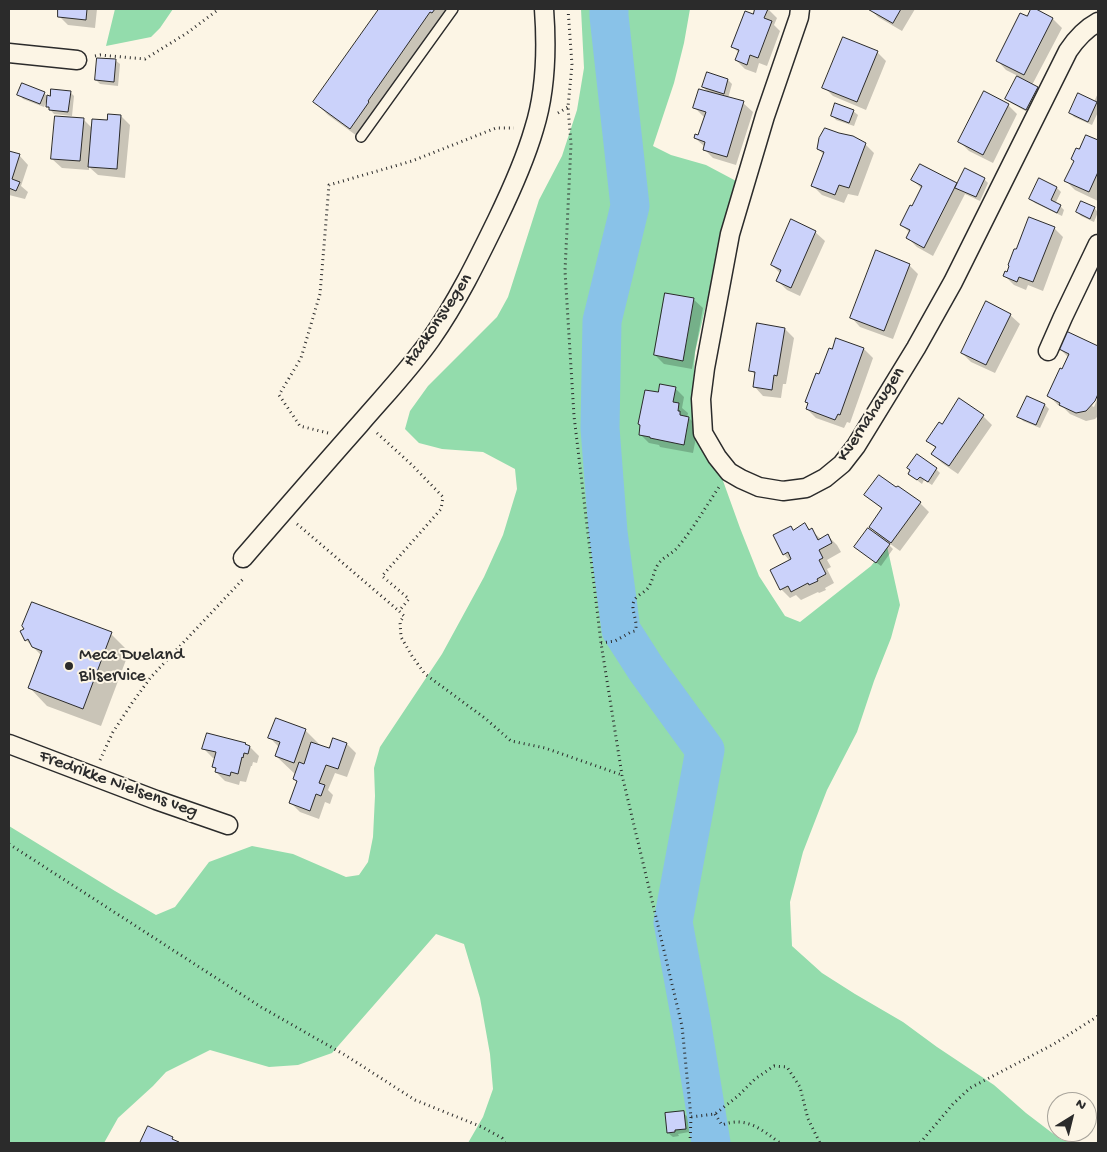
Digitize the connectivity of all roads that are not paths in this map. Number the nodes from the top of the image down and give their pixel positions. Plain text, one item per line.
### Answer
1 (453, 9) edge
2 (544, 9) edge
3 (800, 9) edge
4 (1098, 22) edge
5 (9, 53) edge
6 (77, 60) road end
7 (361, 136) dead end
8 (1098, 244) edge
9 (1048, 351) dead end
10 (246, 565) road end
11 (9, 744) edge
12 (228, 825) dead end

1 - 7 lane
2 - 10 street, Haakonsvegen
3 - 4 street, Kvernahaugen
5 - 6 street
8 - 9 street
11 - 12 street, Fredrikke Nielsens veg

